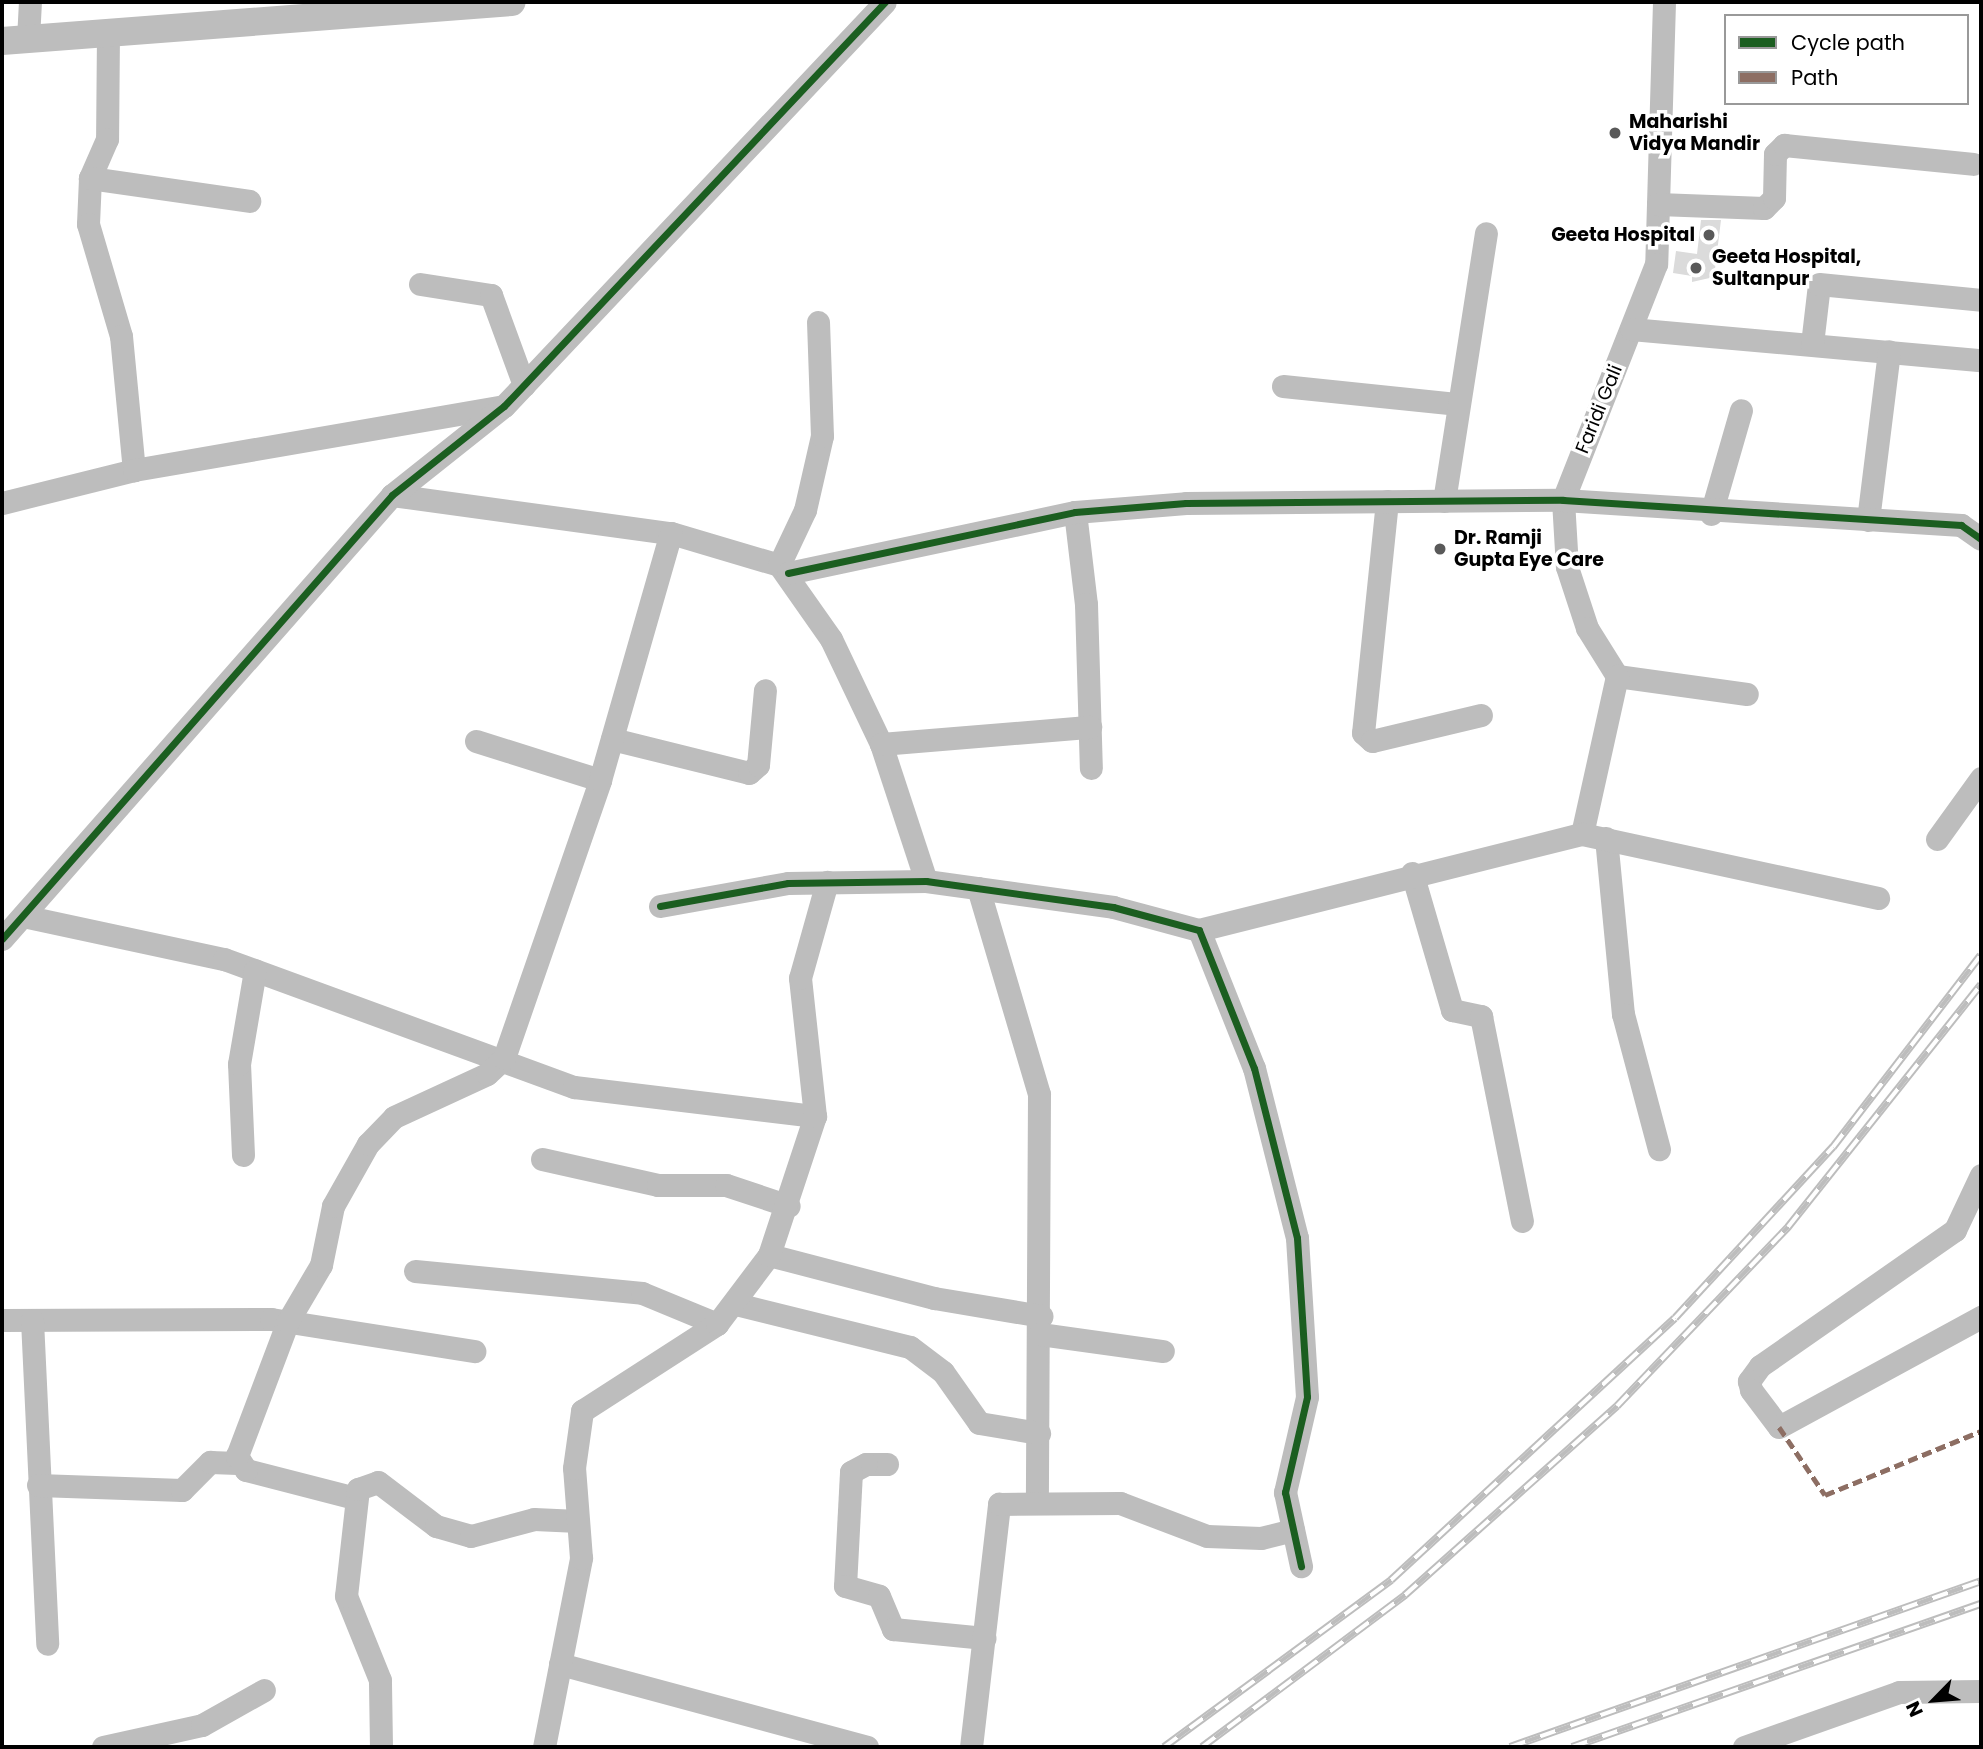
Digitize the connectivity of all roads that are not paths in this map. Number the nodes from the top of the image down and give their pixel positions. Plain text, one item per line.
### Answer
1 (30, 2) edge
2 (512, 2) edge
3 (885, 2) edge
4 (1664, 2) edge
5 (314, 9) edge
6 (108, 32) junction
7 (15, 40) edge
8 (1973, 164) dead end
9 (90, 178) junction
10 (249, 201) dead end
11 (1658, 204) junction
12 (1486, 233) dead end
13 (420, 285) dead end
14 (1981, 300) edge
15 (818, 322) dead end
16 (1631, 329) junction
17 (1812, 344) junction
18 (1889, 351) junction
19 (1981, 360) edge
20 (524, 385) junction
21 (1283, 386) dead end
22 (1456, 404) junction
23 (504, 406) junction
24 (1741, 410) dead end
25 (134, 470) junction
26 (392, 495) junction
27 (1563, 500) junction
28 (1387, 501) junction
29 (1444, 501) junction
30 (2, 503) edge
31 (1075, 512) junction
32 (1711, 514) junction
33 (1868, 520) junction
34 (671, 533) junction
35 (1981, 539) edge
36 (783, 569) junction
37 (1617, 676) junction
38 (765, 690) dead end
39 (1747, 694) dead end
40 (1481, 715) dead end
41 (1090, 727) junction
42 (612, 739) junction
43 (476, 741) dead end
44 (881, 744) junction
45 (1091, 768) dead end
46 (1981, 778) edge
47 (600, 780) junction
48 (1582, 834) junction
49 (1606, 838) junction
50 (1937, 839) dead end
51 (1412, 873) junction
52 (926, 881) junction
53 (827, 882) junction
54 (978, 888) junction
55 (1878, 898) dead end
56 (660, 906) dead end
57 (23, 916) junction
58 (1199, 930) junction
59 (2, 939) edge
60 (255, 970) junction
61 (504, 1058) junction
62 (815, 1116) junction
63 (1659, 1149) dead end
64 (243, 1155) dead end
65 (542, 1159) dead end
66 (1981, 1175) edge
67 (789, 1206) junction
68 (1522, 1221) dead end
69 (769, 1255) junction
70 (415, 1271) dead end
71 (736, 1304) junction
72 (1981, 1317) edge
73 (2, 1320) edge
74 (32, 1320) junction
75 (288, 1321) junction
76 (718, 1324) junction
77 (1040, 1325) junction
78 (474, 1351) dead end
79 (1163, 1351) dead end
80 (1039, 1433) junction
81 (237, 1463) junction
82 (887, 1464) dead end
83 (38, 1485) junction
84 (355, 1498) junction
85 (1037, 1499) junction
86 (578, 1521) junction
87 (1293, 1530) junction
88 (1301, 1566) dead end
89 (985, 1638) junction
90 (47, 1644) dead end
91 (560, 1664) junction
92 (264, 1690) dead end
93 (1981, 1691) edge
94 (129, 1744) edge
95 (103, 1747) edge
96 (381, 1747) edge
97 (544, 1747) edge
98 (867, 1747) edge
99 (971, 1747) edge
100 (1744, 1747) edge

1 - 7 street
2 - 5 street
3 - 20 street
4 - 11 street, Faridi Gali
5 - 6 street
6 - 7 street
6 - 9 street
8 - 11 street
9 - 10 street
9 - 25 street
11 - 16 street, Faridi Gali
12 - 22 street
13 - 20 street
14 - 17 street
15 - 36 street
16 - 17 street
16 - 27 street, Faridi Gali
17 - 18 street
18 - 19 street
18 - 33 street
20 - 23 street
21 - 22 street
22 - 29 street
23 - 25 street
23 - 26 street
24 - 32 street
25 - 30 street
26 - 34 street
26 - 57 street
27 - 29 street
27 - 32 street
27 - 37 street, Faridi Gali
28 - 29 street
28 - 31 street
28 - 40 street
31 - 36 street
31 - 41 street
32 - 33 street
33 - 35 street
34 - 36 street
34 - 42 street
36 - 44 street
37 - 39 street
37 - 48 street
38 - 42 street
41 - 44 street
41 - 45 street
42 - 47 street
43 - 47 street
44 - 52 street
46 - 50 street
47 - 61 street
48 - 49 street
48 - 51 street
49 - 55 street
49 - 63 street
51 - 58 street
51 - 68 street
52 - 53 street
52 - 54 street
53 - 56 street
53 - 62 street
54 - 58 street
54 - 77 street
57 - 59 street
57 - 60 street
58 - 87 street
60 - 61 street
60 - 64 street
61 - 62 street
61 - 75 street
62 - 67 street
65 - 67 street
66 - 72 street
67 - 69 street
69 - 71 street
69 - 77 street
70 - 76 street
71 - 76 street
71 - 80 street
73 - 74 street
74 - 75 street
74 - 83 street
75 - 78 street
75 - 81 street
76 - 86 street
77 - 79 street
77 - 80 street
80 - 85 street
81 - 83 street
81 - 84 street
82 - 89 street
83 - 90 street
84 - 86 street
84 - 96 street
85 - 87 street
85 - 89 street
86 - 91 street
87 - 88 street
89 - 99 street
91 - 97 street
91 - 98 street
92 - 94 street
93 - 100 street
94 - 95 street

